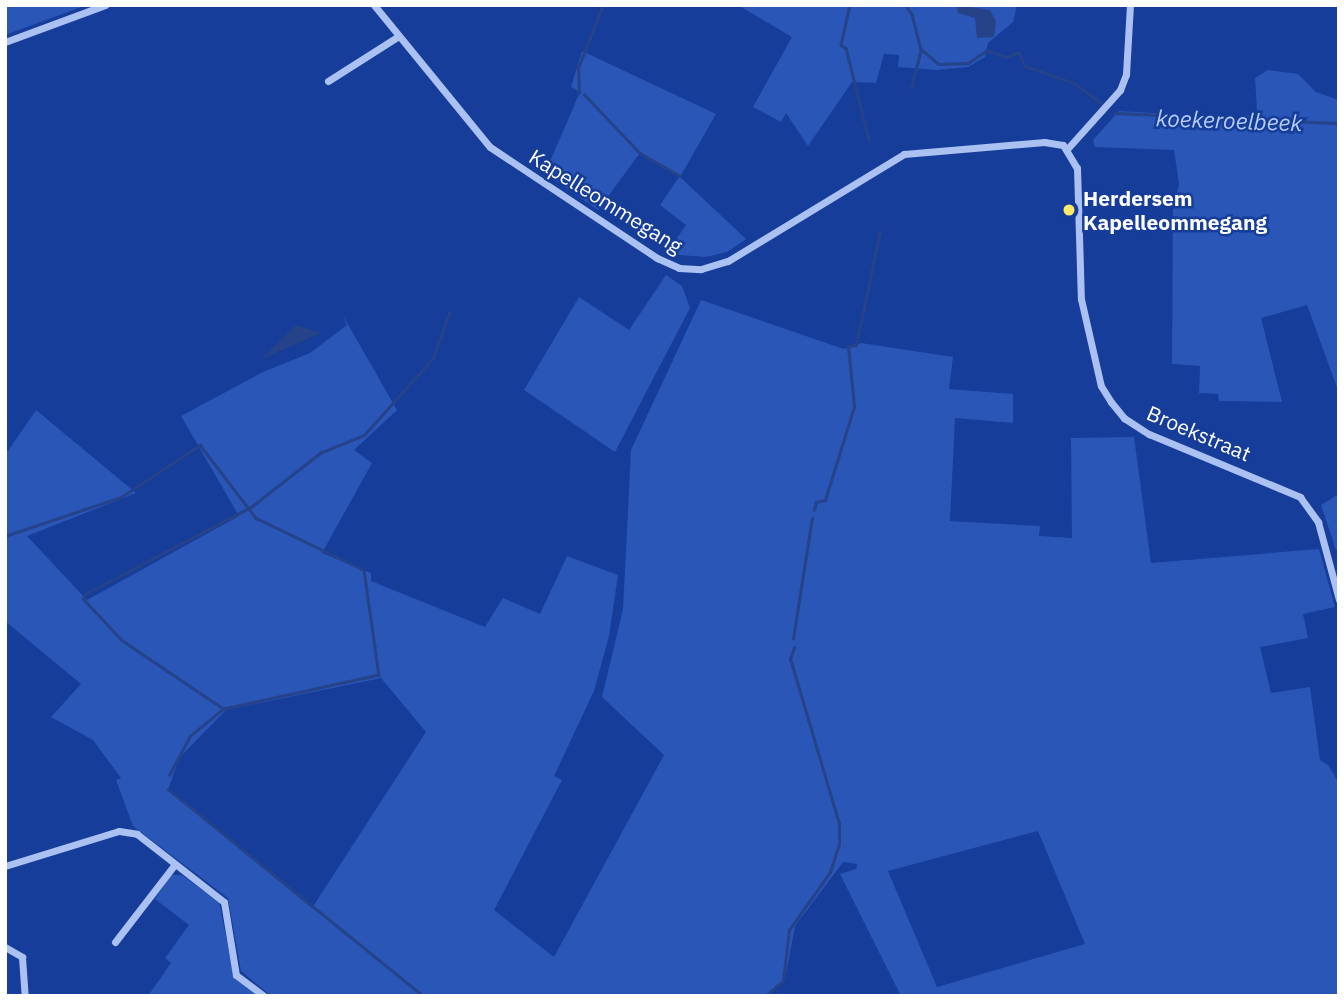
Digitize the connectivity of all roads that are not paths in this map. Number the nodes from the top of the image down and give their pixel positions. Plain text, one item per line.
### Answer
1 (106, 5) edge
2 (374, 5) edge
3 (1130, 5) edge
4 (397, 37) junction
5 (5, 42) edge
6 (328, 80) dead end
7 (1068, 149) junction
8 (1339, 600) edge
9 (175, 864) junction
10 (5, 866) edge
11 (115, 942) dead end
12 (5, 947) edge
13 (26, 996) edge
14 (264, 996) edge

1 - 5 street
2 - 4 street, Kapelleommegang
3 - 7 street
4 - 6 street
4 - 7 street, Kapelleommegang
7 - 8 street, Broekstraat
9 - 10 street
9 - 11 street
9 - 14 street
12 - 13 street

